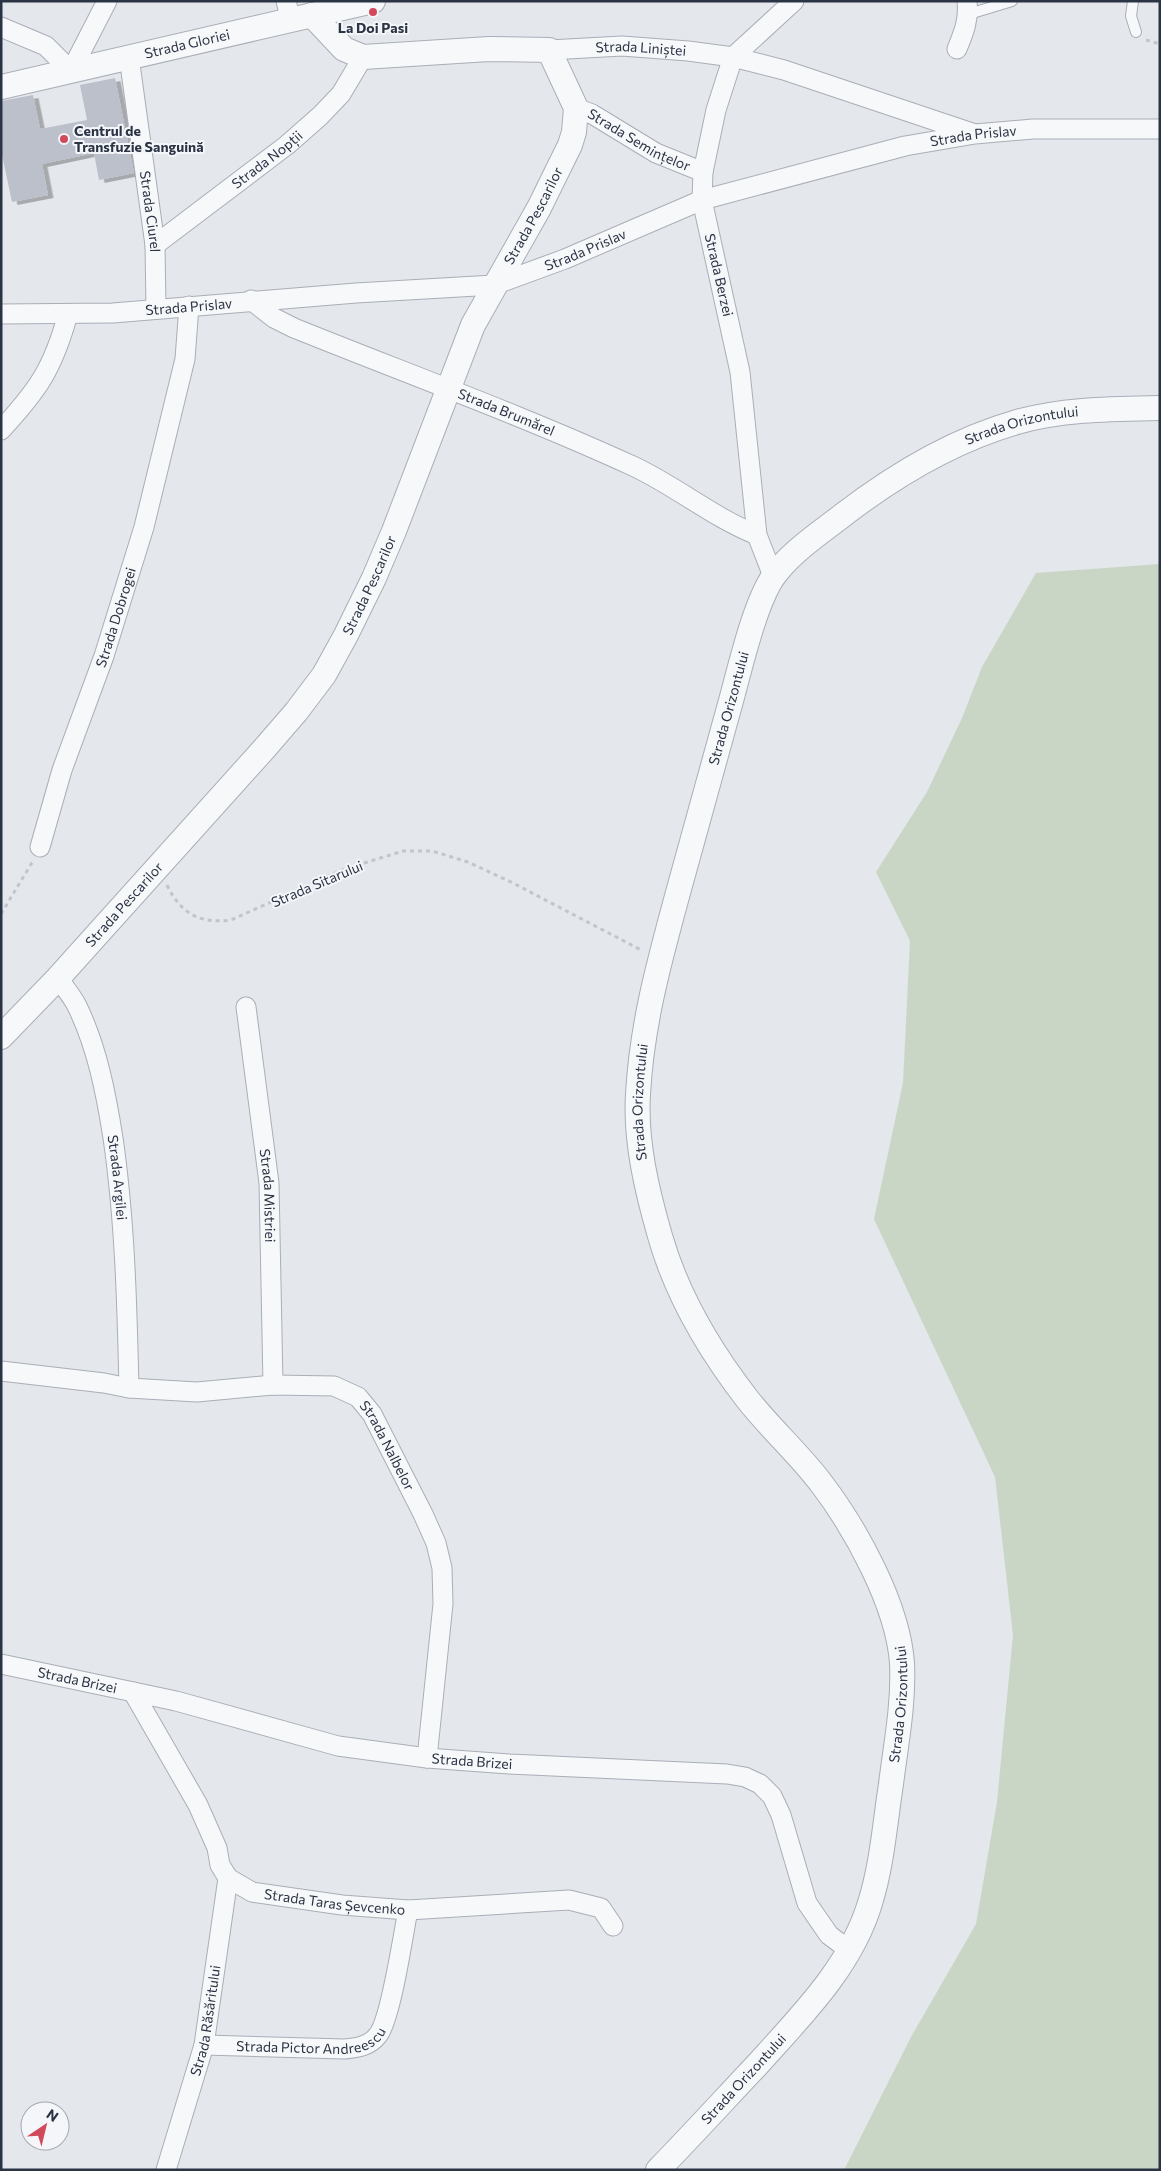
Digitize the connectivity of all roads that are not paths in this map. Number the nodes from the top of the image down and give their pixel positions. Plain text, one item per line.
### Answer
1 (107, 1) edge
2 (373, 1) edge
3 (794, 1) edge
4 (1012, 1) edge
5 (1133, 1) edge
6 (968, 8) edge
7 (296, 12) edge
8 (1, 26) edge
9 (1136, 32) dead end
10 (957, 49) dead end
11 (549, 50) junction
12 (129, 57) junction
13 (363, 57) junction
14 (733, 57) junction
15 (71, 71) junction
16 (1, 87) edge
17 (576, 108) junction
18 (1160, 129) edge
19 (975, 134) junction
20 (703, 172) junction
21 (702, 200) junction
22 (155, 245) junction
23 (494, 285) junction
24 (251, 300) junction
25 (189, 306) junction
26 (156, 309) junction
27 (1, 314) edge
28 (68, 314) junction
29 (447, 389) junction
30 (1160, 408) edge
31 (1, 430) edge
32 (757, 535) junction
33 (772, 576) junction
34 (40, 847) road end
35 (58, 978) junction
36 (246, 1007) dead end
37 (1, 1037) edge
38 (1, 1371) edge
39 (273, 1385) junction
40 (129, 1388) junction
41 (1, 1664) edge
42 (133, 1692) junction
43 (427, 1758) junction
44 (228, 1878) junction
45 (408, 1910) junction
46 (614, 1926) dead end
47 (849, 1950) junction
48 (204, 2045) junction
49 (167, 2165) edge
50 (658, 2170) edge

1 - 15 street
2 - 7 street, Strada Gloriei
3 - 14 street, Strada Berzei
4 - 6 lane
5 - 9 lane
6 - 10 street
7 - 12 street, Strada Gloriei
7 - 13 street
8 - 15 street
11 - 13 street, Strada Liniștei
11 - 14 street, Strada Liniștei
11 - 17 street
12 - 15 street, Strada Gloriei
12 - 22 street, Strada Ciurel
13 - 22 street, Strada Nopții
14 - 19 street, Strada Liniștei
14 - 20 street, Strada Berzei
15 - 16 street, Strada Gloriei
17 - 20 street, Strada Semințelor
17 - 23 street, Strada Pescarilor
18 - 19 street, Strada Prislav
19 - 21 street, Strada Prislav
20 - 21 street, Strada Berzei
21 - 23 street, Strada Prislav
21 - 32 street, Strada Berzei
22 - 26 street, Strada Ciurel
23 - 24 street, Strada Prislav
23 - 29 street, Strada Pescarilor
24 - 25 street, Strada Prislav
24 - 29 street, Strada Brumărel
25 - 26 street, Strada Prislav
25 - 34 street, Strada Dobrogei
26 - 28 street, Strada Prislav
27 - 28 street, Strada Prislav
28 - 31 street
29 - 32 street, Strada Brumărel
29 - 35 street, Strada Pescarilor
30 - 33 street, Strada Orizontului
32 - 33 street, Strada Berzei
33 - 47 street, Strada Orizontului
35 - 37 street, Strada Pescarilor
35 - 40 street, Strada Argilei
36 - 39 street, Strada Mistriei
38 - 40 street, Strada Nalbelor
39 - 40 street, Strada Nalbelor
39 - 43 street, Strada Nalbelor
41 - 42 street, Strada Brizei
42 - 43 street, Strada Brizei
42 - 44 street
43 - 47 street, Strada Brizei
44 - 45 street, Strada Taras Șevcenko
44 - 48 street, Strada Răsăritului
45 - 46 street, Strada Taras Șevcenko
45 - 48 street, Strada Pictor Andreescu
47 - 50 street, Strada Orizontului
48 - 49 street, Strada Răsăritului

